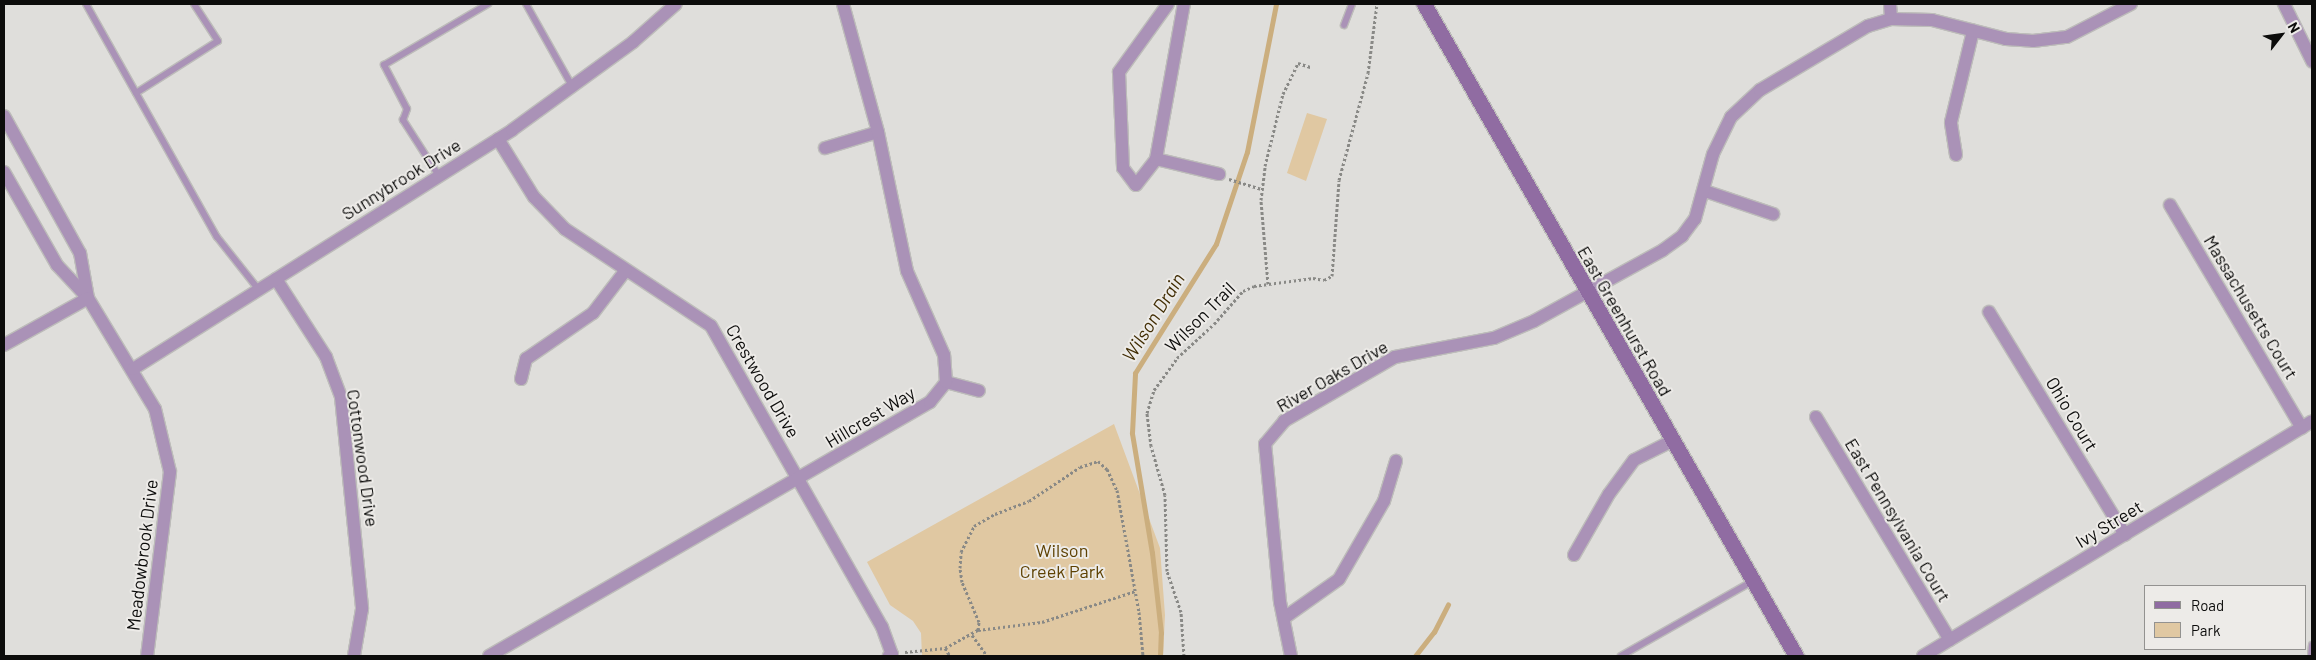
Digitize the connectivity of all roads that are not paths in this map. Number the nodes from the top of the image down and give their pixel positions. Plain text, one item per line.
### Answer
1 (86, 4) edge
2 (194, 4) edge
3 (488, 4) edge
4 (526, 4) edge
5 (676, 4) edge
6 (843, 4) edge
7 (1168, 4) edge
8 (1184, 4) edge
9 (1352, 4) edge
10 (1424, 4) edge
11 (1890, 4) edge
12 (2131, 4) edge
13 (2284, 4) edge
14 (1891, 19) junction
15 (1344, 25) dead end
16 (1974, 31) junction
17 (2312, 61) edge
18 (572, 86) junction
19 (136, 93) junction
20 (4, 116) edge
21 (878, 132) junction
22 (498, 139) junction
23 (825, 148) dead end
24 (1956, 155) dead end
25 (1156, 159) junction
26 (4, 172) edge
27 (439, 176) junction
28 (1225, 177) road end
29 (1705, 191) junction
30 (2170, 204) dead end
31 (1773, 214) dead end
32 (626, 270) junction
33 (276, 280) junction
34 (259, 290) junction
35 (1587, 292) junction
36 (88, 298) junction
37 (1989, 312) dead end
38 (4, 345) edge
39 (133, 369) junction
40 (521, 379) dead end
41 (946, 382) junction
42 (978, 390) dead end
43 (1816, 417) dead end
44 (2307, 424) edge
45 (1672, 441) junction
46 (1396, 461) dead end
47 (800, 479) junction
48 (2125, 535) junction
49 (1574, 555) dead end
50 (1754, 581) junction
51 (1284, 618) junction
52 (1950, 640) junction
53 (2312, 645) edge
54 (891, 655) edge
55 (147, 656) edge
56 (354, 656) edge
57 (489, 656) edge
58 (1291, 656) edge
59 (1621, 656) edge
60 (1796, 656) edge
61 (1923, 656) edge
62 (2311, 656) edge

1 - 19 lane
2 - 19 lane
3 - 27 lane
4 - 18 lane
5 - 18 street, Sunnybrook Drive
6 - 21 street
7 - 25 street
8 - 25 street
9 - 15 lane
10 - 35 main road, East Greenhurst Road
11 - 14 street
12 - 16 street
13 - 17 street
14 - 16 street
14 - 29 street, River Oaks Drive
16 - 24 street
18 - 22 street, Sunnybrook Drive
19 - 34 lane
20 - 36 street, Meadowbrook Drive
21 - 23 street
21 - 41 street
22 - 27 street, Sunnybrook Drive
22 - 32 street, Crestwood Drive
25 - 28 street
26 - 36 street, Meadowbrook Drive
27 - 33 street, Sunnybrook Drive
29 - 31 street
29 - 35 street, River Oaks Drive
30 - 44 street, Massachusetts Court
32 - 40 street
32 - 47 street, Crestwood Drive
33 - 34 street, Sunnybrook Drive
33 - 56 street, Cottonwood Drive
34 - 39 street, Sunnybrook Drive
35 - 45 main road, East Greenhurst Road
35 - 51 street, River Oaks Drive
36 - 38 street
36 - 39 street, Meadowbrook Drive
37 - 48 street, Ohio Court
39 - 55 street, Meadowbrook Drive
41 - 42 street
41 - 47 street, Hillcrest Way
43 - 52 street, East Pennsylvania Court
44 - 48 street, Ivy Street
45 - 49 street
45 - 50 main road, East Greenhurst Road
46 - 51 street
47 - 54 street, Crestwood Drive
47 - 57 street, Hillcrest Way
48 - 52 street, Ivy Street
50 - 59 lane
50 - 60 main road, East Greenhurst Road
51 - 58 street, River Oaks Drive
52 - 61 street, Ivy Street
53 - 62 lane

